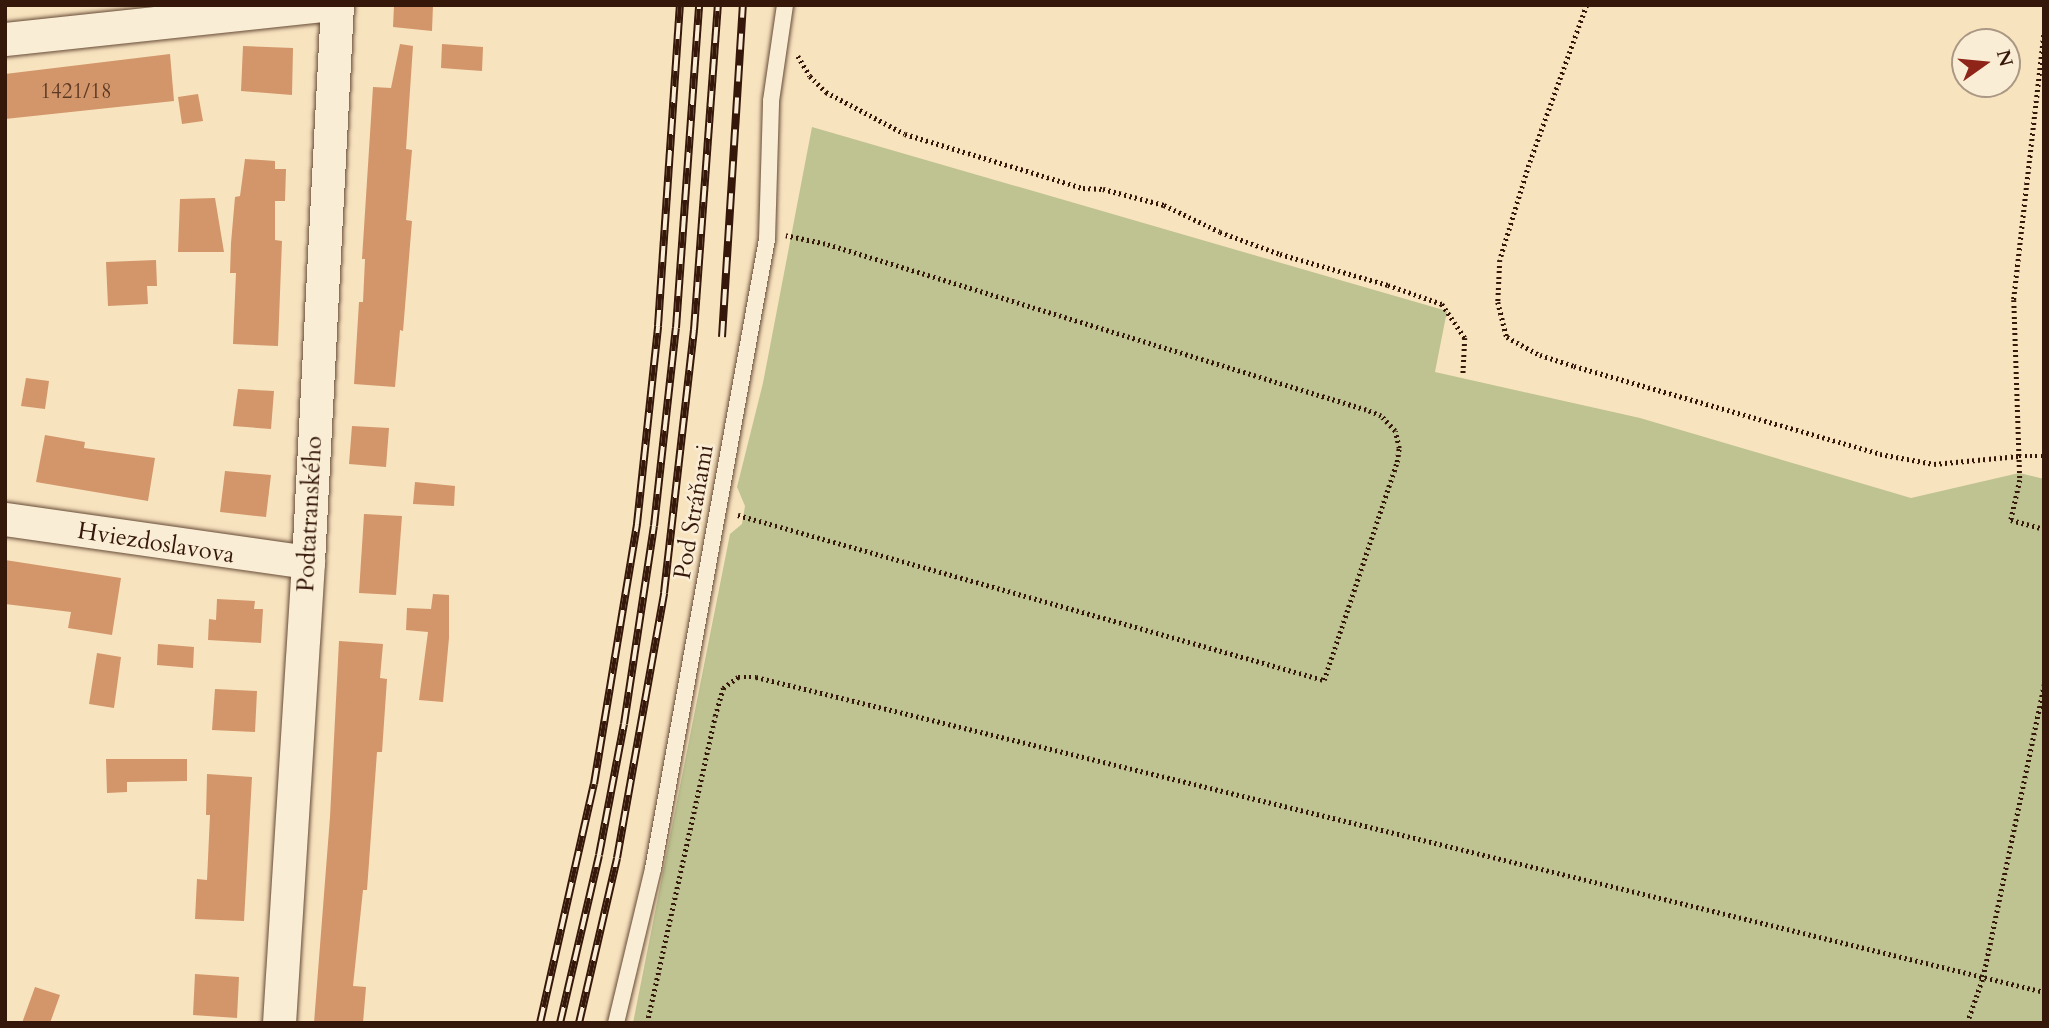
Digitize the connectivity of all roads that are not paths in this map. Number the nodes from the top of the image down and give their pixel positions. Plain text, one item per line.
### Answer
1 (324, 5) edge
2 (337, 5) edge
3 (785, 9) edge
4 (5, 40) edge
5 (5, 519) edge
6 (308, 562) junction
7 (279, 1023) edge
8 (616, 1023) edge

1 - 4 street
2 - 6 street, Podtatranského
3 - 8 lane, Pod Stráňami
5 - 6 street, Hviezdoslavova
6 - 7 street, Podtatranského

